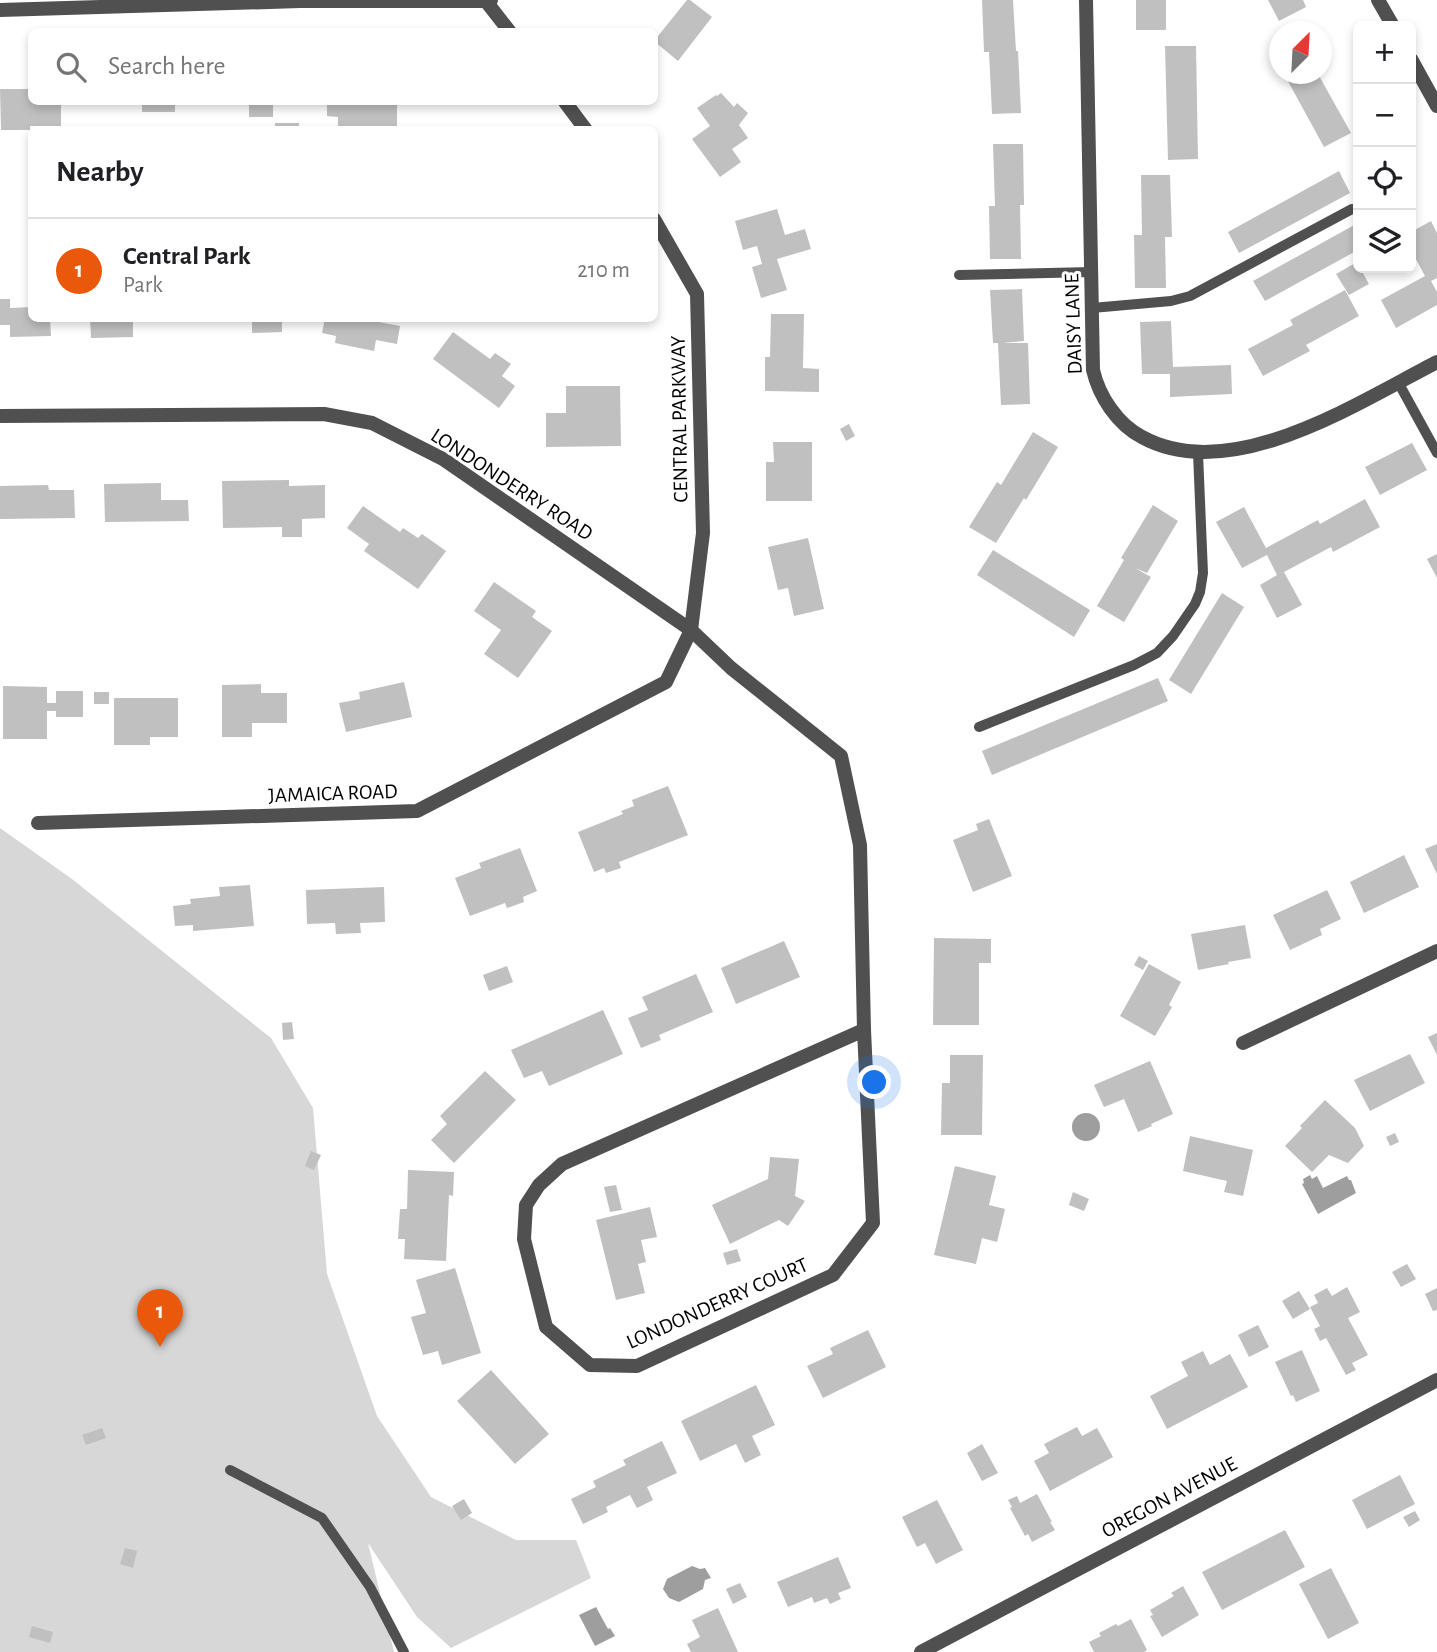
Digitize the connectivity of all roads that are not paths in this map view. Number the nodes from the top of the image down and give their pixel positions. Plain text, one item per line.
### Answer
1 (488, 0) edge
2 (1086, 0) edge
3 (1378, 0) edge
4 (0, 10) edge
5 (1390, 21) edge
6 (507, 28) edge
7 (1416, 68) edge
8 (567, 105) edge
9 (1437, 106) edge
10 (583, 126) edge
11 (1352, 209) dead end
12 (658, 226) edge
13 (1092, 272) junction
14 (958, 275) dead end
15 (1093, 308) junction
16 (1437, 362) edge
17 (1398, 382) junction
18 (0, 416) edge
19 (1198, 453) junction
20 (1437, 453) edge
21 (691, 630) junction
22 (979, 727) dead end
23 (38, 823) dead end
24 (1437, 951) edge
25 (864, 1030) junction
26 (1243, 1043) dead end
27 (1437, 1380) edge
28 (230, 1470) dead end
29 (404, 1652) edge
30 (921, 1652) edge

1 - 4 street
1 - 6 street
2 - 13 street, DAISY LANE
3 - 5 street
7 - 9 street
8 - 10 street
11 - 15 lane
12 - 21 street, CENTRAL PARKWAY
13 - 14 lane
13 - 15 street, DAISY LANE
15 - 19 street, DAISY LANE
16 - 17 street, DAISY LANE
17 - 19 street, DAISY LANE
17 - 20 lane
18 - 21 street, LONDONDERRY ROAD
19 - 22 lane
21 - 23 street, JAMAICA ROAD
21 - 25 street, LONDONDERRY COURT
24 - 26 street
25 - 25 street, LONDONDERRY COURT
27 - 30 street, OREGON AVENUE
28 - 29 lane

